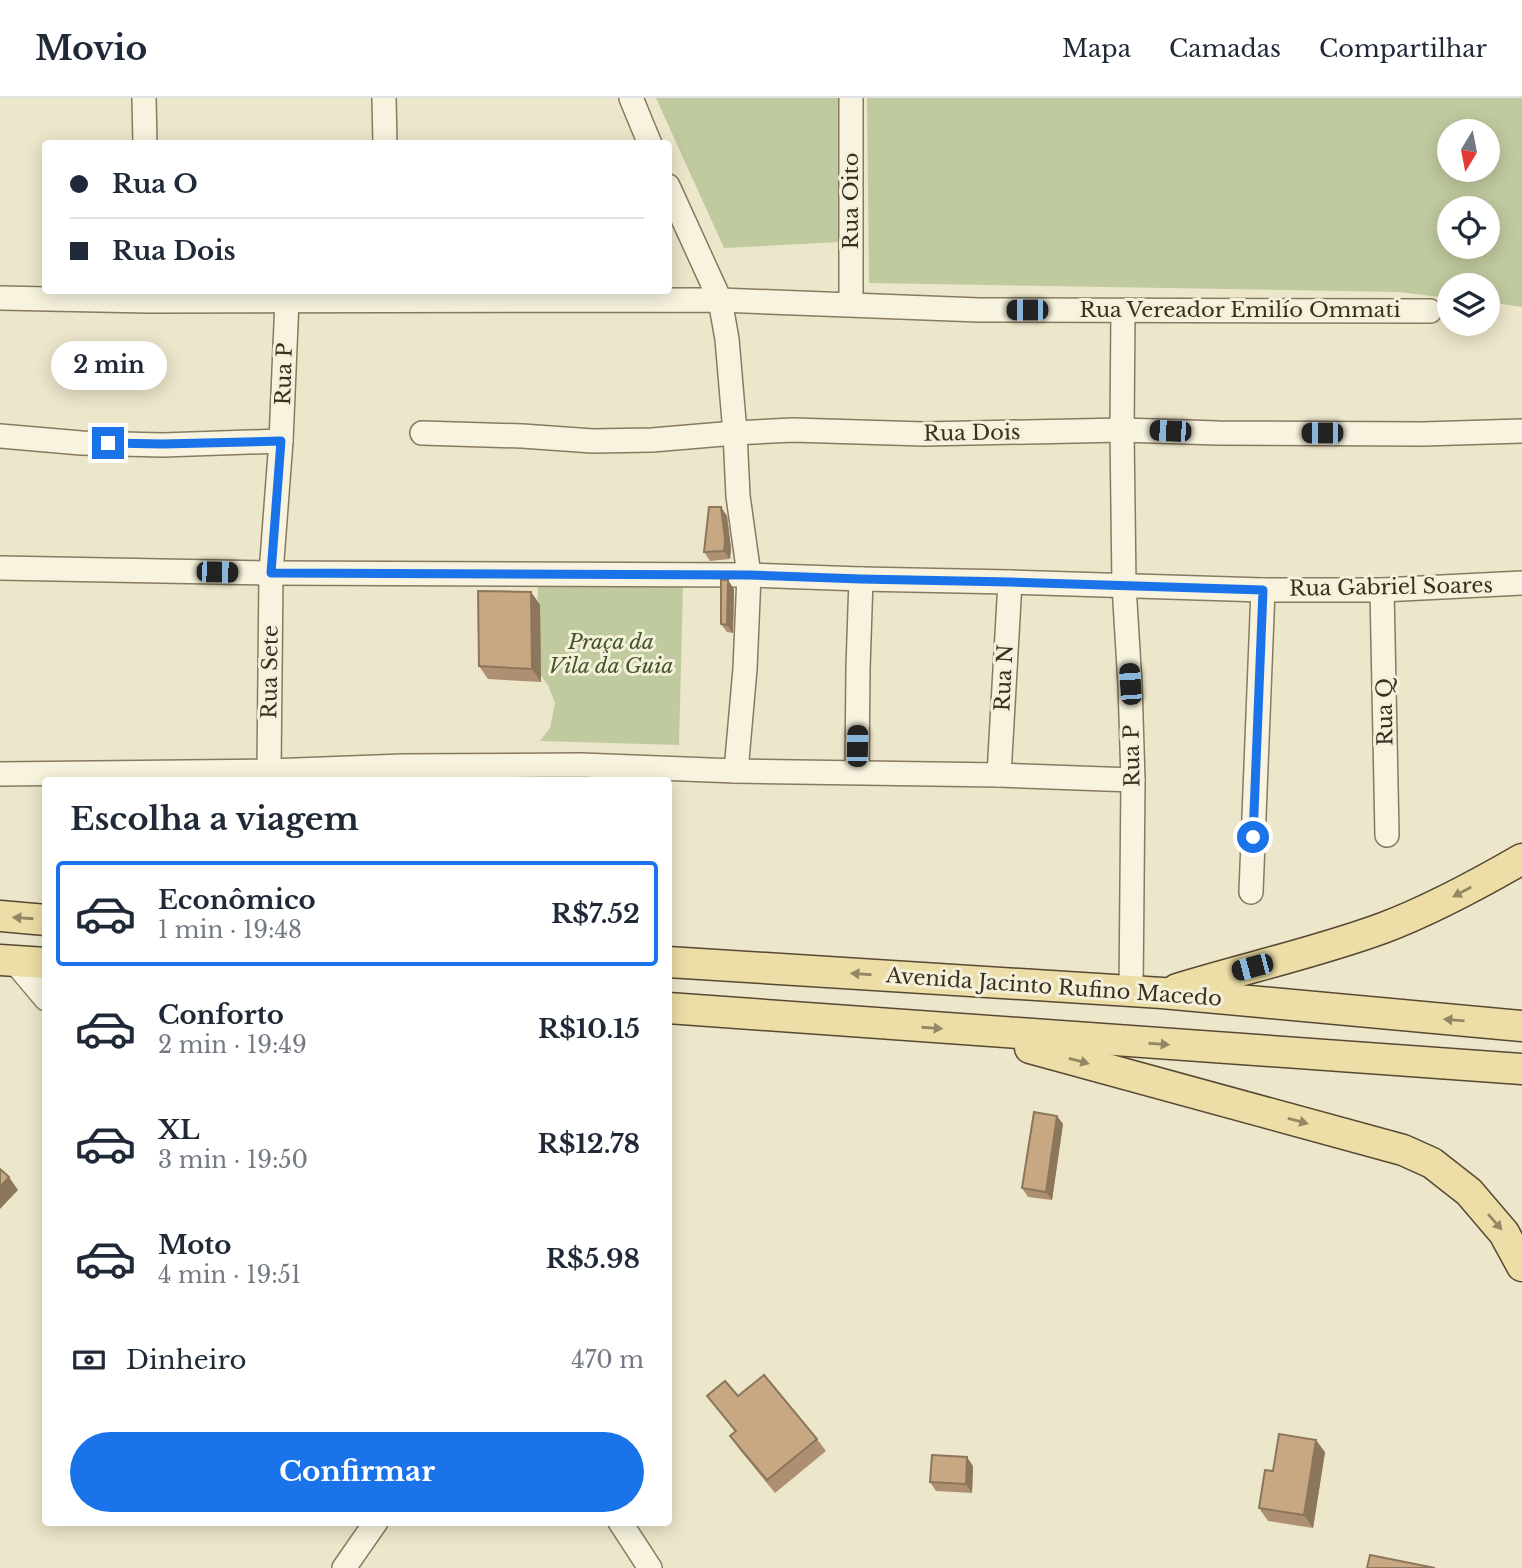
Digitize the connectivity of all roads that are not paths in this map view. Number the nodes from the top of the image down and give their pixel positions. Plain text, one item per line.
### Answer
1 (144, 98) edge
2 (384, 98) edge
3 (631, 98) edge
4 (850, 98) edge
5 (145, 140) edge
6 (385, 140) edge
7 (648, 140) edge
8 (672, 195) edge
9 (148, 296) edge
10 (387, 296) edge
11 (0, 298) edge
12 (286, 300) junction
13 (720, 300) junction
14 (851, 304) junction
15 (1123, 310) junction
16 (1430, 311) dead end
17 (1122, 430) junction
18 (1522, 431) edge
19 (422, 433) dead end
20 (735, 433) junction
21 (0, 436) edge
22 (281, 441) junction
23 (0, 568) edge
24 (271, 573) junction
25 (749, 575) junction
26 (861, 579) junction
27 (1010, 582) junction
28 (1522, 583) edge
29 (1124, 586) junction
30 (1263, 590) junction
31 (1382, 590) junction
32 (269, 771) junction
33 (736, 771) junction
34 (857, 772) junction
35 (0, 774) edge
36 (999, 775) junction
37 (1133, 780) junction
38 (1387, 835) dead end
39 (1522, 859) edge
40 (1251, 892) dead end
41 (0, 916) edge
42 (42, 920) edge
43 (7, 960) edge
44 (672, 962) edge
45 (42, 963) edge
46 (752, 968) junction
47 (1131, 991) junction
48 (1162, 993) junction
49 (42, 995) edge
50 (672, 999) edge
51 (672, 1008) edge
52 (1522, 1026) edge
53 (966, 1030) junction
54 (1522, 1069) edge
55 (1522, 1266) edge
56 (373, 1526) edge
57 (623, 1526) edge
58 (344, 1568) edge
59 (650, 1568) edge

1 - 5 street
2 - 6 street
3 - 7 street
4 - 14 street, Rua Oito
8 - 13 street
9 - 11 street, Rua Vereador Emilío Ommati
9 - 12 street, Rua Vereador Emilío Ommati
10 - 12 street, Rua Vereador Emilío Ommati
10 - 13 street, Rua Vereador Emilío Ommati
12 - 22 street, Rua P
13 - 14 street, Rua Vereador Emilío Ommati
13 - 20 street
14 - 15 street, Rua Vereador Emilío Ommati
15 - 16 street, Rua Vereador Emilío Ommati
15 - 17 street, Rua P
17 - 18 street, Rua Dois
17 - 20 street, Rua Dois
17 - 29 street, Rua P
19 - 20 street, Rua Dois
20 - 25 street
21 - 22 street
22 - 24 street, Rua P
23 - 24 street, Rua Gabriel Soares
24 - 25 street, Rua Gabriel Soares
24 - 32 street, Rua Sete
25 - 26 street, Rua Gabriel Soares
25 - 33 street
26 - 27 street, Rua Gabriel Soares
26 - 34 street
27 - 29 street, Rua Gabriel Soares
27 - 36 street, Rua N
28 - 31 street, Rua Gabriel Soares
29 - 30 street, Rua Gabriel Soares
29 - 37 street, Rua P
30 - 31 street, Rua Gabriel Soares
30 - 40 street
31 - 38 street, Rua Q
32 - 33 street
32 - 35 street
33 - 34 street
34 - 36 street
36 - 37 street
37 - 47 street, Rua P
39 -> 48 main road
42 -> 41 main road
43 - 45 main road
43 - 49 street
44 - 46 main road, Avenida Jacinto Rufino Macedo
47 -> 46 main road, Avenida Jacinto Rufino Macedo
46 - 50 main road
47 - 48 main road, Avenida Jacinto Rufino Macedo
52 -> 48 main road, Avenida Jacinto Rufino Macedo
51 -> 53 main road
53 -> 54 main road
53 -> 55 main road
56 - 58 street
57 - 59 street

